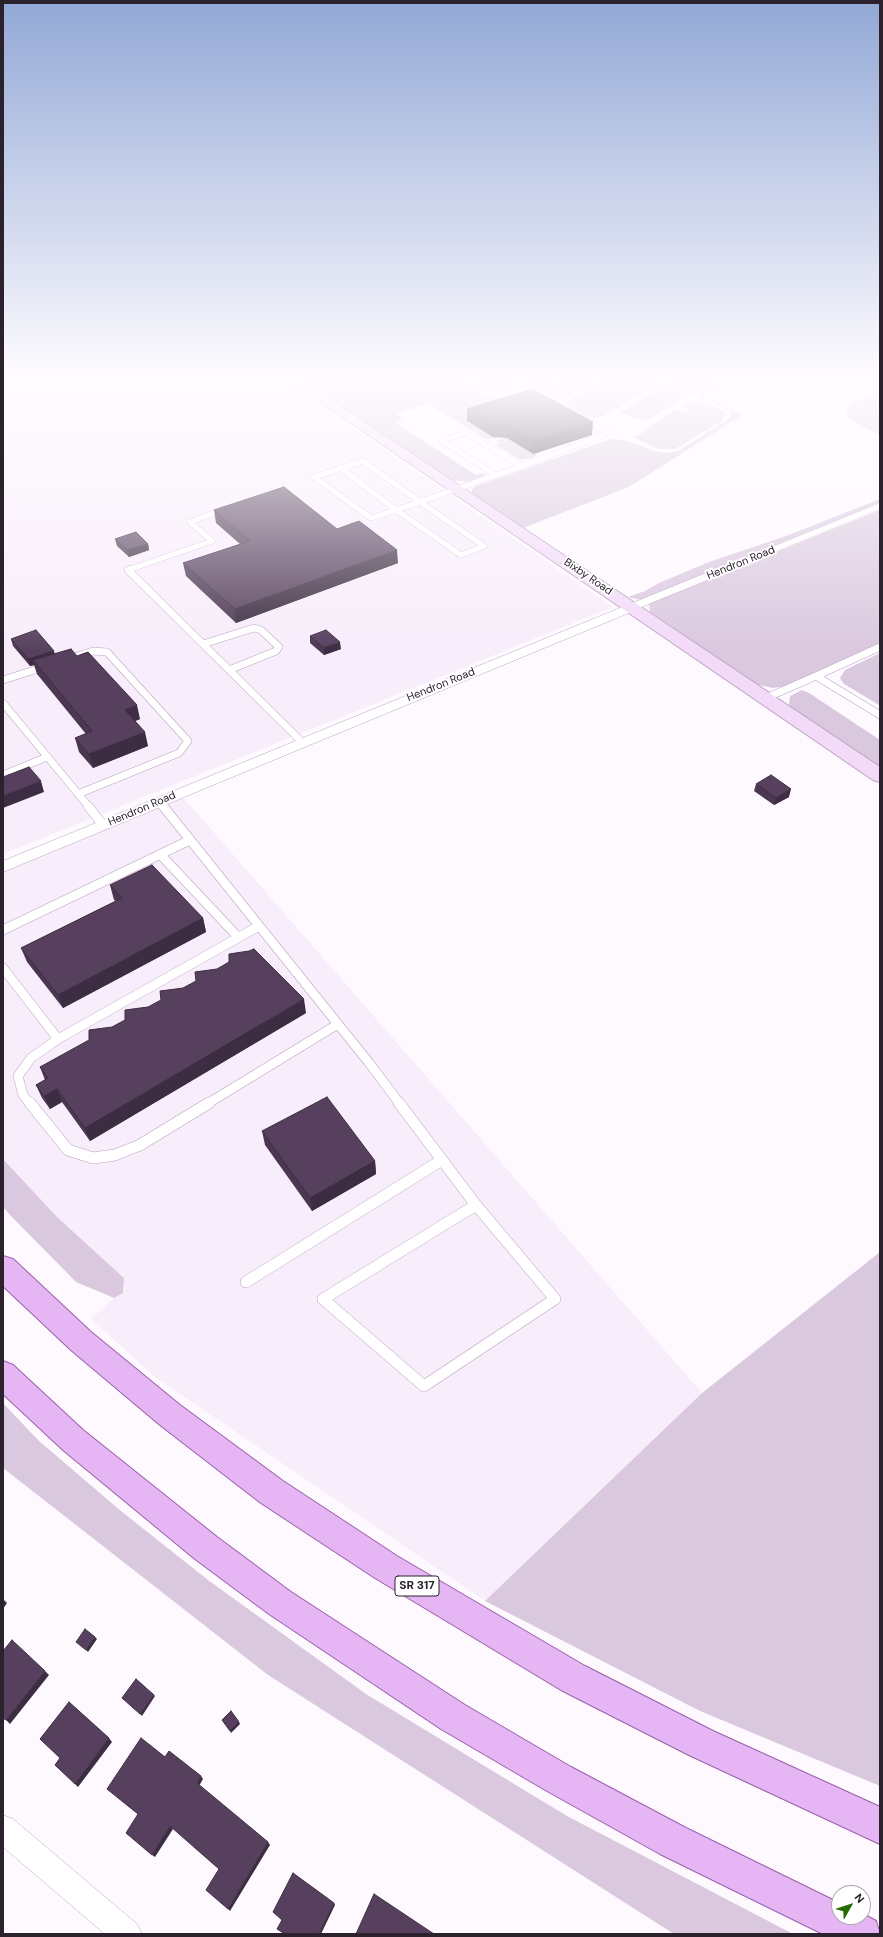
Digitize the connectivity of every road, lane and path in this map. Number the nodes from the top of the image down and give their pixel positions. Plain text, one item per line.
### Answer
1 (334, 470) edge
2 (344, 470) edge
3 (376, 470) edge
4 (429, 470) edge
5 (489, 470) edge
6 (509, 470) edge
7 (496, 475) junction
8 (457, 489) junction
9 (420, 502) junction
10 (880, 506) edge
11 (230, 507) edge
12 (396, 510) junction
13 (632, 606) junction
14 (203, 644) junction
15 (880, 647) edge
16 (229, 670) junction
17 (816, 676) junction
18 (3, 680) edge
19 (766, 698) junction
20 (3, 703) edge
21 (880, 715) edge
22 (302, 742) junction
23 (47, 757) junction
24 (3, 774) edge
25 (880, 776) edge
26 (78, 794) junction
27 (160, 802) junction
28 (103, 825) junction
29 (190, 840) junction
30 (160, 854) junction
31 (3, 867) edge
32 (259, 926) junction
33 (3, 930) edge
34 (238, 937) junction
35 (3, 968) edge
36 (338, 1024) junction
37 (58, 1039) junction
38 (442, 1160) junction
39 (476, 1205) junction
40 (3, 1268) edge
41 (246, 1282) dead end
42 (3, 1375) edge
43 (880, 1826) edge
44 (3, 1830) edge
45 (127, 1934) edge
46 (863, 1934) edge

1 - 12 lane
2 - 12 lane
3 - 9 lane
4 - 8 street, Bixby Road
5 - 7 lane
6 - 7 lane
7 - 8 lane
8 - 9 lane
8 - 13 street, Bixby Road
9 - 12 lane
9 - 12 lane
10 - 13 lane, Hendron Road
11 - 14 lane
13 - 19 street, Bixby Road
13 - 22 street, Hendron Road
14 - 16 lane
14 - 16 lane
15 - 17 lane
16 - 22 lane
17 - 19 lane
17 - 21 lane
18 - 26 lane
19 - 25 street, Bixby Road
20 - 23 lane
22 - 27 street, Hendron Road
23 - 24 lane
23 - 26 lane
26 - 28 lane
27 - 28 street, Hendron Road
27 - 29 lane
28 - 31 street, Hendron Road
29 - 30 lane
29 - 32 lane
30 - 33 lane
30 - 34 lane
32 - 34 lane
32 - 36 lane
34 - 37 lane
35 - 37 lane
36 - 37 lane
36 - 38 lane
38 - 39 lane
38 - 41 lane
39 - 39 lane
40 - 43 main road, SR 317
42 - 46 main road
44 - 45 street

